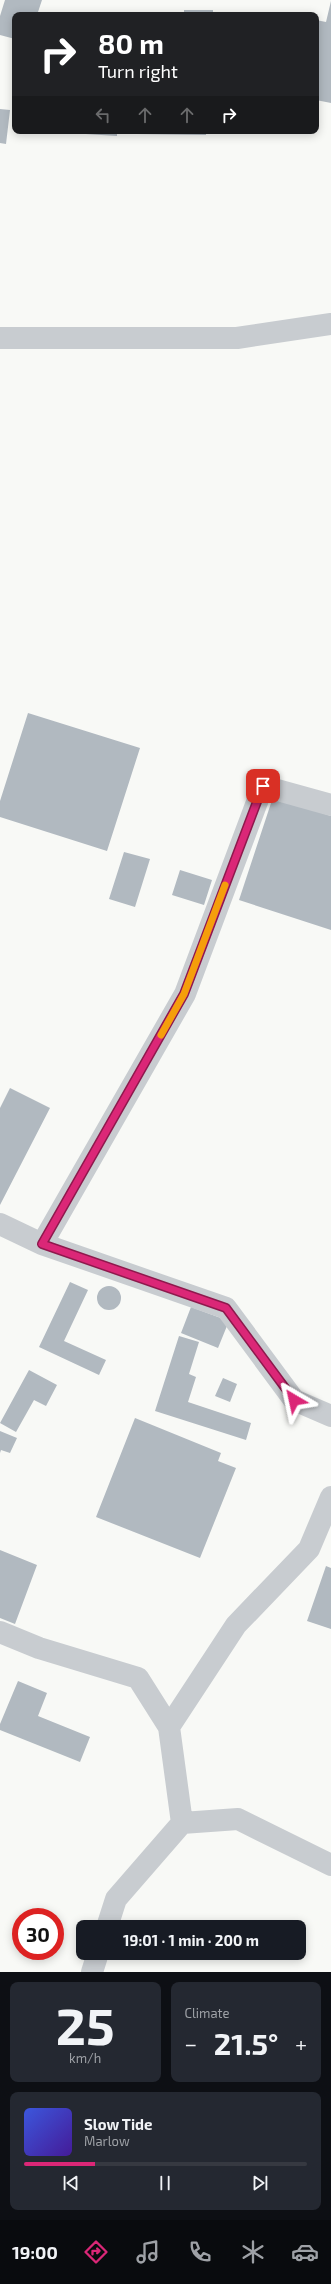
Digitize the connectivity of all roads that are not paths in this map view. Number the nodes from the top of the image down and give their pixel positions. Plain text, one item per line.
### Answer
1 (331, 324) edge
2 (0, 338) edge
3 (331, 805) edge
4 (0, 1224) edge
5 (42, 1244) junction
6 (331, 1416) edge
7 (331, 1497) edge
8 (0, 1632) edge
9 (169, 1727) junction
10 (182, 1823) junction
11 (331, 1865) edge
12 (109, 1920) edge
13 (96, 1960) edge
14 (92, 1972) edge

1 - 2 street
3 - 5 street
4 - 5 street
5 - 6 street
7 - 9 street
8 - 9 street
9 - 10 street
10 - 11 street
10 - 12 street
13 - 14 street

